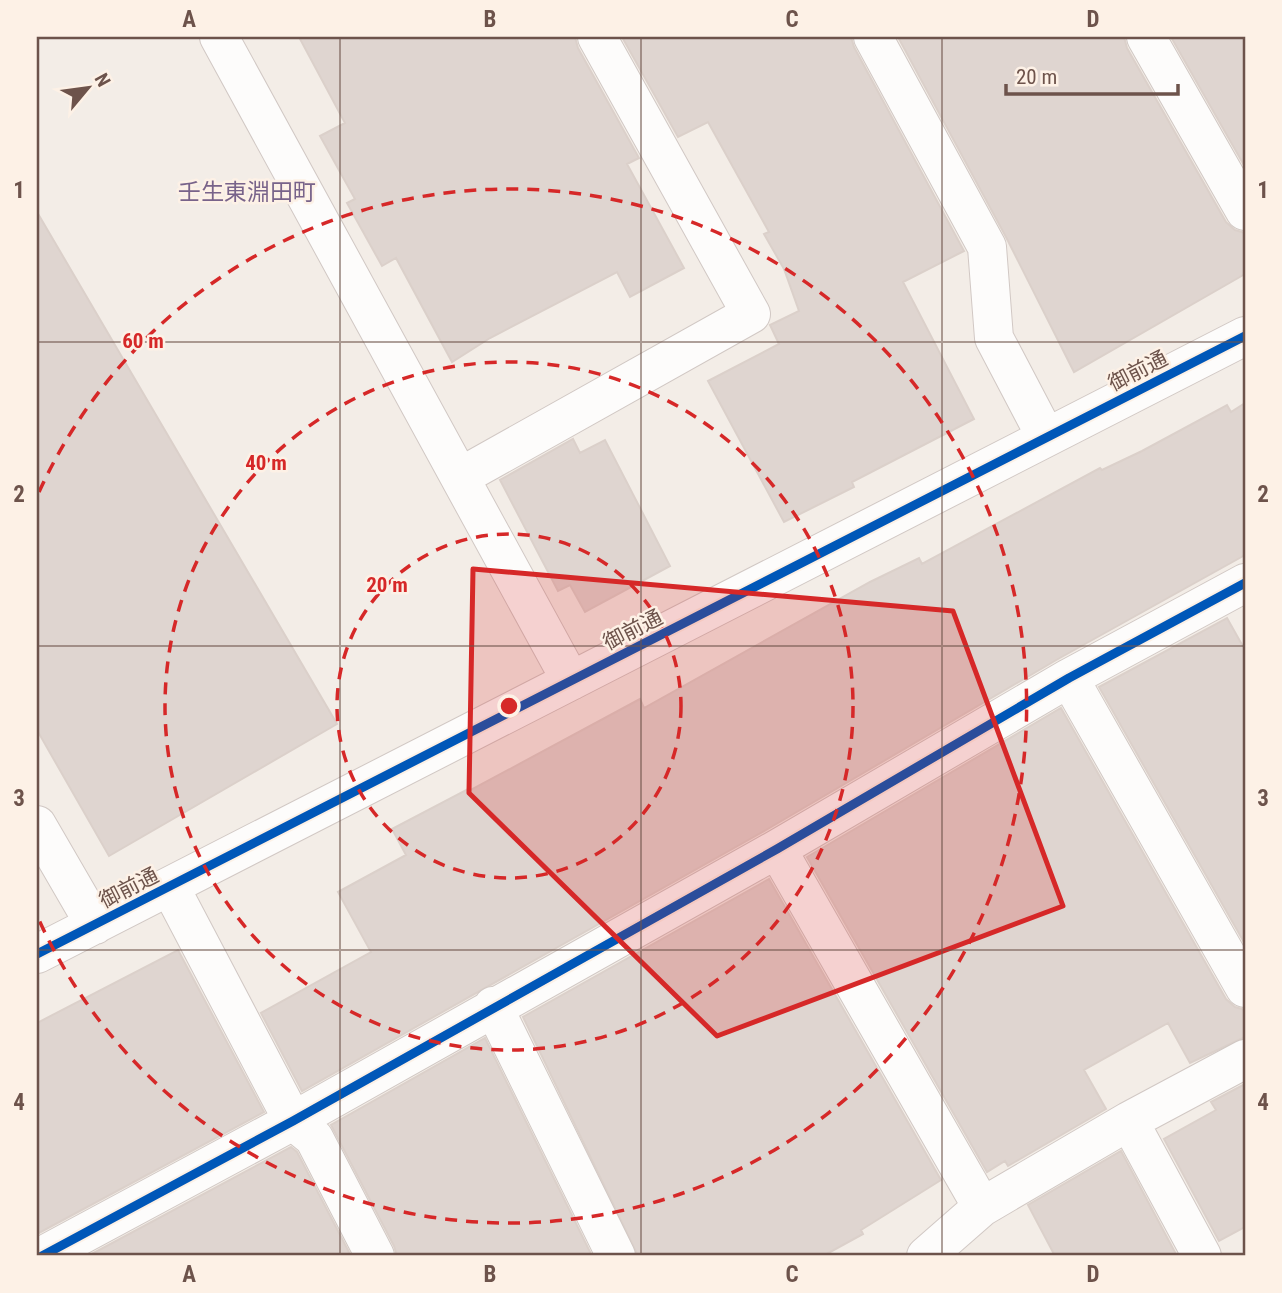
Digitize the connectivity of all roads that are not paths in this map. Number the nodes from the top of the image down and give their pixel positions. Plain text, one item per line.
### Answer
1 (219, 37) edge
2 (597, 37) edge
3 (873, 37) edge
4 (1146, 37) edge
5 (1245, 211) edge
6 (1245, 336) edge
7 (1046, 437) junction
8 (460, 477) junction
9 (1241, 596) edge
10 (1069, 678) junction
11 (571, 681) junction
12 (37, 825) edge
13 (777, 849) junction
14 (170, 887) junction
15 (95, 925) junction
16 (37, 954) edge
17 (1245, 988) edge
18 (494, 1006) junction
19 (1245, 1059) edge
20 (293, 1121) junction
21 (1129, 1121) junction
22 (982, 1207) junction
23 (95, 1244) edge
24 (42, 1256) edge
25 (375, 1256) edge
26 (615, 1256) edge
27 (926, 1256) edge
28 (1202, 1256) edge

1 - 8 street
2 - 8 street
3 - 7 street
4 - 5 street
6 - 7 street, 御前通
7 - 11 street, 御前通
8 - 11 street
9 - 10 street
10 - 13 street
10 - 17 street
11 - 14 street, 御前通
12 - 15 street
13 - 18 street
13 - 22 street
14 - 15 street, 御前通
14 - 20 street
15 - 16 street, 御前通
18 - 20 street
18 - 26 street
19 - 21 street
20 - 23 street
20 - 25 street
21 - 22 street
21 - 28 street
22 - 27 street
23 - 24 street

